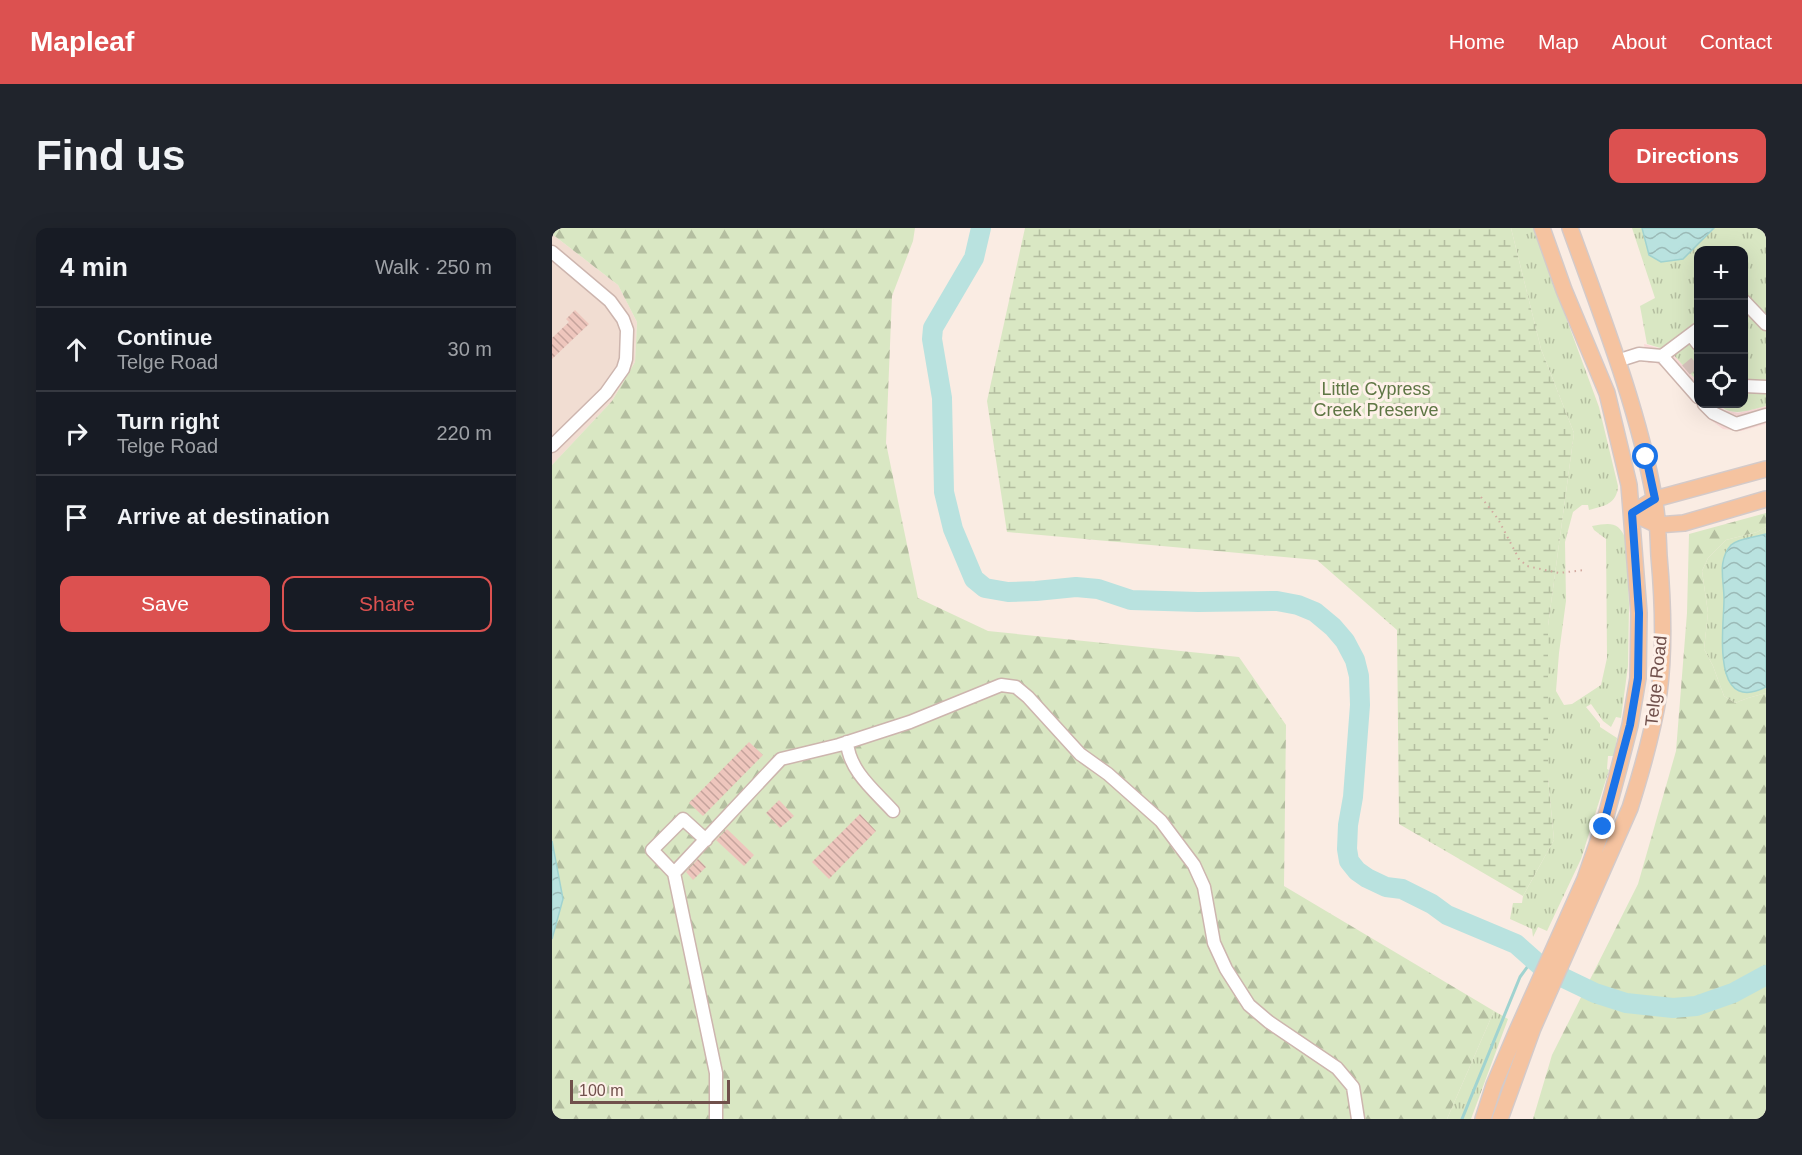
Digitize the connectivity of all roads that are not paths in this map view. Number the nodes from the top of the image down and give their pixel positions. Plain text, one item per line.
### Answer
1 (1542, 228) edge
2 (1569, 228) edge
3 (552, 252) edge
4 (1748, 306) edge
5 (1766, 324) edge
6 (1694, 337) edge
7 (1662, 356) junction
8 (1617, 361) junction
9 (1748, 386) edge
10 (1766, 387) edge
11 (1694, 388) edge
12 (1708, 408) edge
13 (1766, 415) edge
14 (552, 446) edge
15 (1766, 469) edge
16 (1655, 499) junction
17 (1766, 499) edge
18 (1632, 513) junction
19 (1657, 525) junction
20 (846, 742) junction
21 (893, 812) dead end
22 (706, 840) junction
23 (674, 873) junction
24 (1562, 947) junction
25 (1547, 982) junction
26 (716, 1119) edge
27 (1358, 1119) edge
28 (1483, 1119) edge
29 (1500, 1119) edge

1 - 18 main road, Telge Road
2 - 8 main road, Telge Road
3 - 14 street
4 - 5 street
6 - 7 street
7 - 8 street
7 - 11 street
8 - 16 main road, Telge Road
9 - 10 street
12 - 13 street
15 - 16 main road
16 - 18 main road
16 - 19 main road, Telge Road
17 - 19 main road
18 - 19 main road
18 - 24 main road, Telge Road
19 - 24 main road, Telge Road
20 - 21 street
20 - 22 street
20 - 27 street
22 - 23 street
22 - 23 street
23 - 26 street
24 - 25 main road, Telge Road
25 - 28 main road, Telge Road
25 - 29 main road, Telge Road

